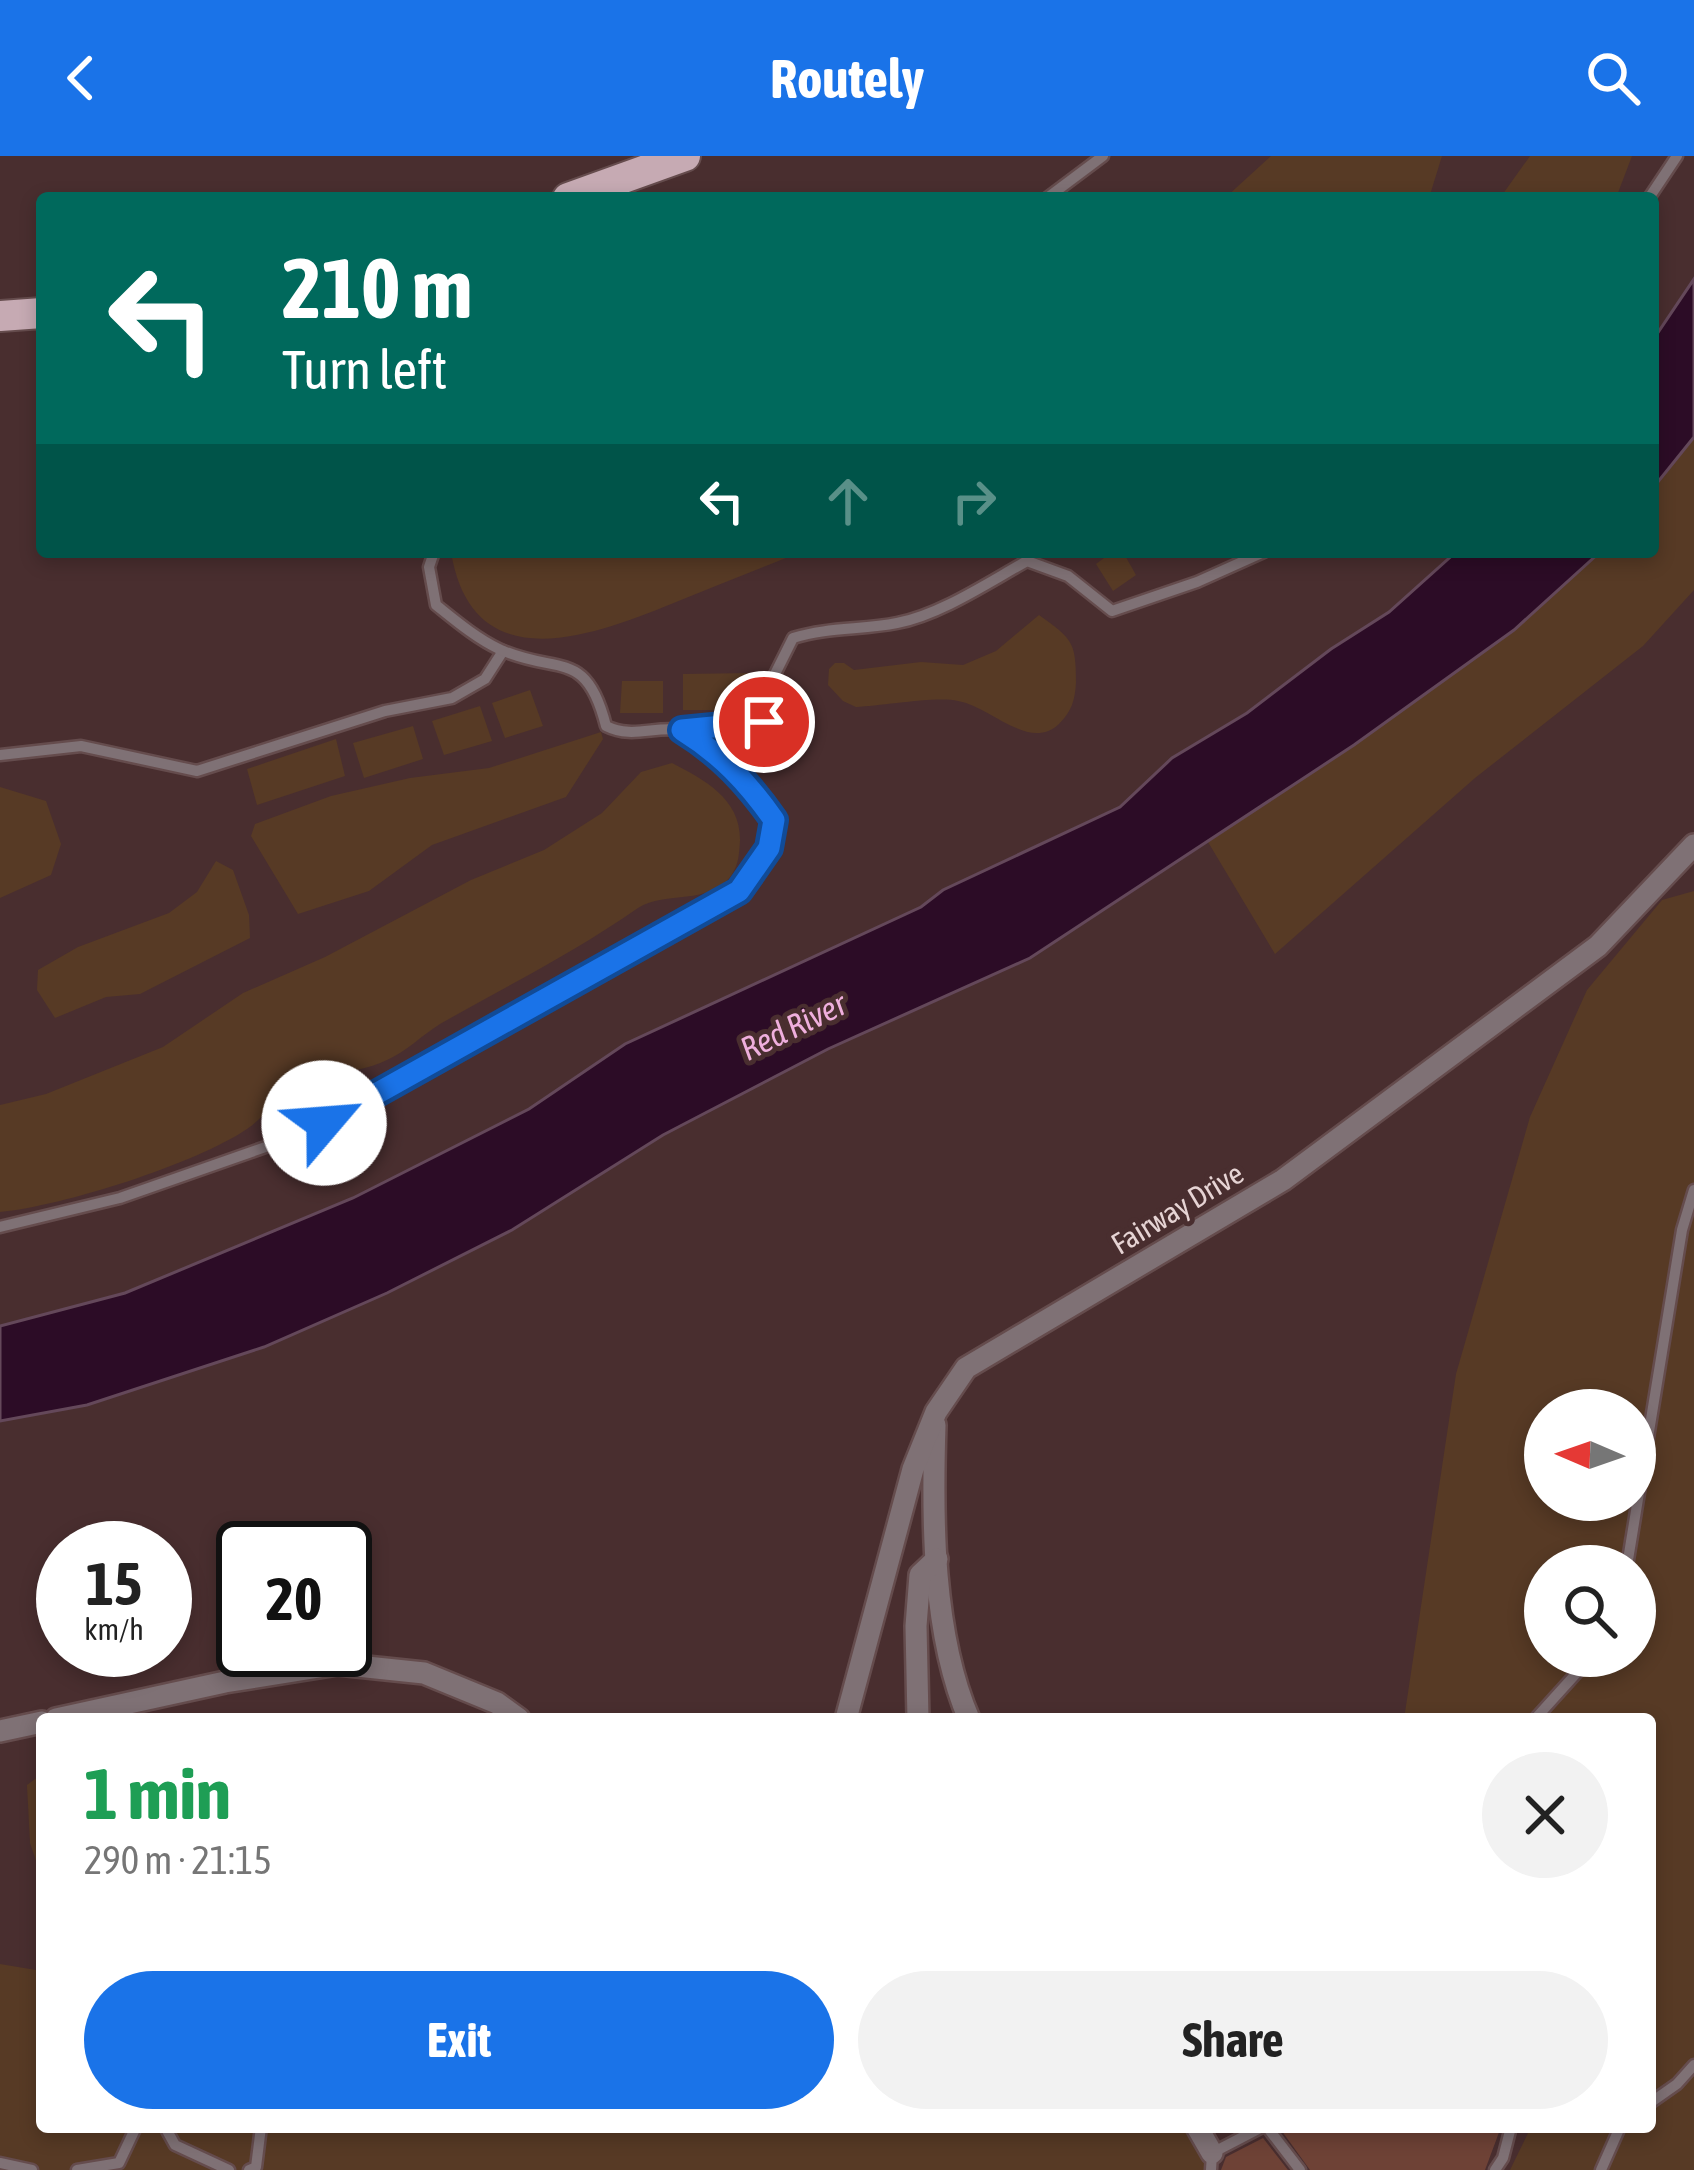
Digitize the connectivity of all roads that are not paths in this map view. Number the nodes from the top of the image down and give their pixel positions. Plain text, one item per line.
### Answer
1 (686, 156) edge
2 (1103, 156) edge
3 (1677, 156) edge
4 (585, 192) edge
5 (1055, 192) edge
6 (1653, 192) edge
7 (36, 313) edge
8 (0, 316) edge
9 (432, 558) edge
10 (1251, 558) edge
11 (502, 651) junction
12 (682, 730) junction
13 (0, 755) edge
14 (1694, 845) edge
15 (1694, 1190) edge
16 (0, 1227) edge
17 (936, 1412) junction
18 (1631, 1545) edge
19 (937, 1558) junction
20 (1573, 1677) edge
21 (83, 1713) edge
22 (511, 1713) edge
23 (848, 1713) edge
24 (918, 1713) edge
25 (967, 1713) edge
26 (1540, 1713) edge
27 (36, 1723) edge
28 (0, 1732) edge
29 (1694, 2065) edge
30 (1656, 2099) edge
31 (133, 2133) edge
32 (168, 2133) edge
33 (260, 2133) edge
34 (1199, 2133) edge
35 (1255, 2133) edge
36 (1269, 2133) edge
37 (1509, 2133) edge
38 (1617, 2133) edge
39 (1211, 2162) edge
40 (0, 2163) edge
41 (32, 2170) edge
42 (77, 2170) edge
43 (229, 2170) edge
44 (249, 2170) edge
45 (1300, 2170) edge
46 (1495, 2170) edge
47 (1600, 2170) edge

1 - 4 main road
2 - 5 lane
3 - 6 lane
7 - 8 main road
9 - 11 lane
10 - 12 lane
11 - 12 lane
11 - 13 lane
12 - 16 lane
14 - 17 street, Fairway Drive
15 - 18 lane
17 - 19 street
17 - 23 street, Fairway Drive
19 - 24 street
19 - 25 street
20 - 26 lane
21 - 22 street
27 - 28 street
29 - 30 lane
31 - 42 lane
32 - 43 lane
33 - 44 lane
34 - 39 street
35 - 39 lane
36 - 45 lane
37 - 46 lane
38 - 47 lane
40 - 41 lane

